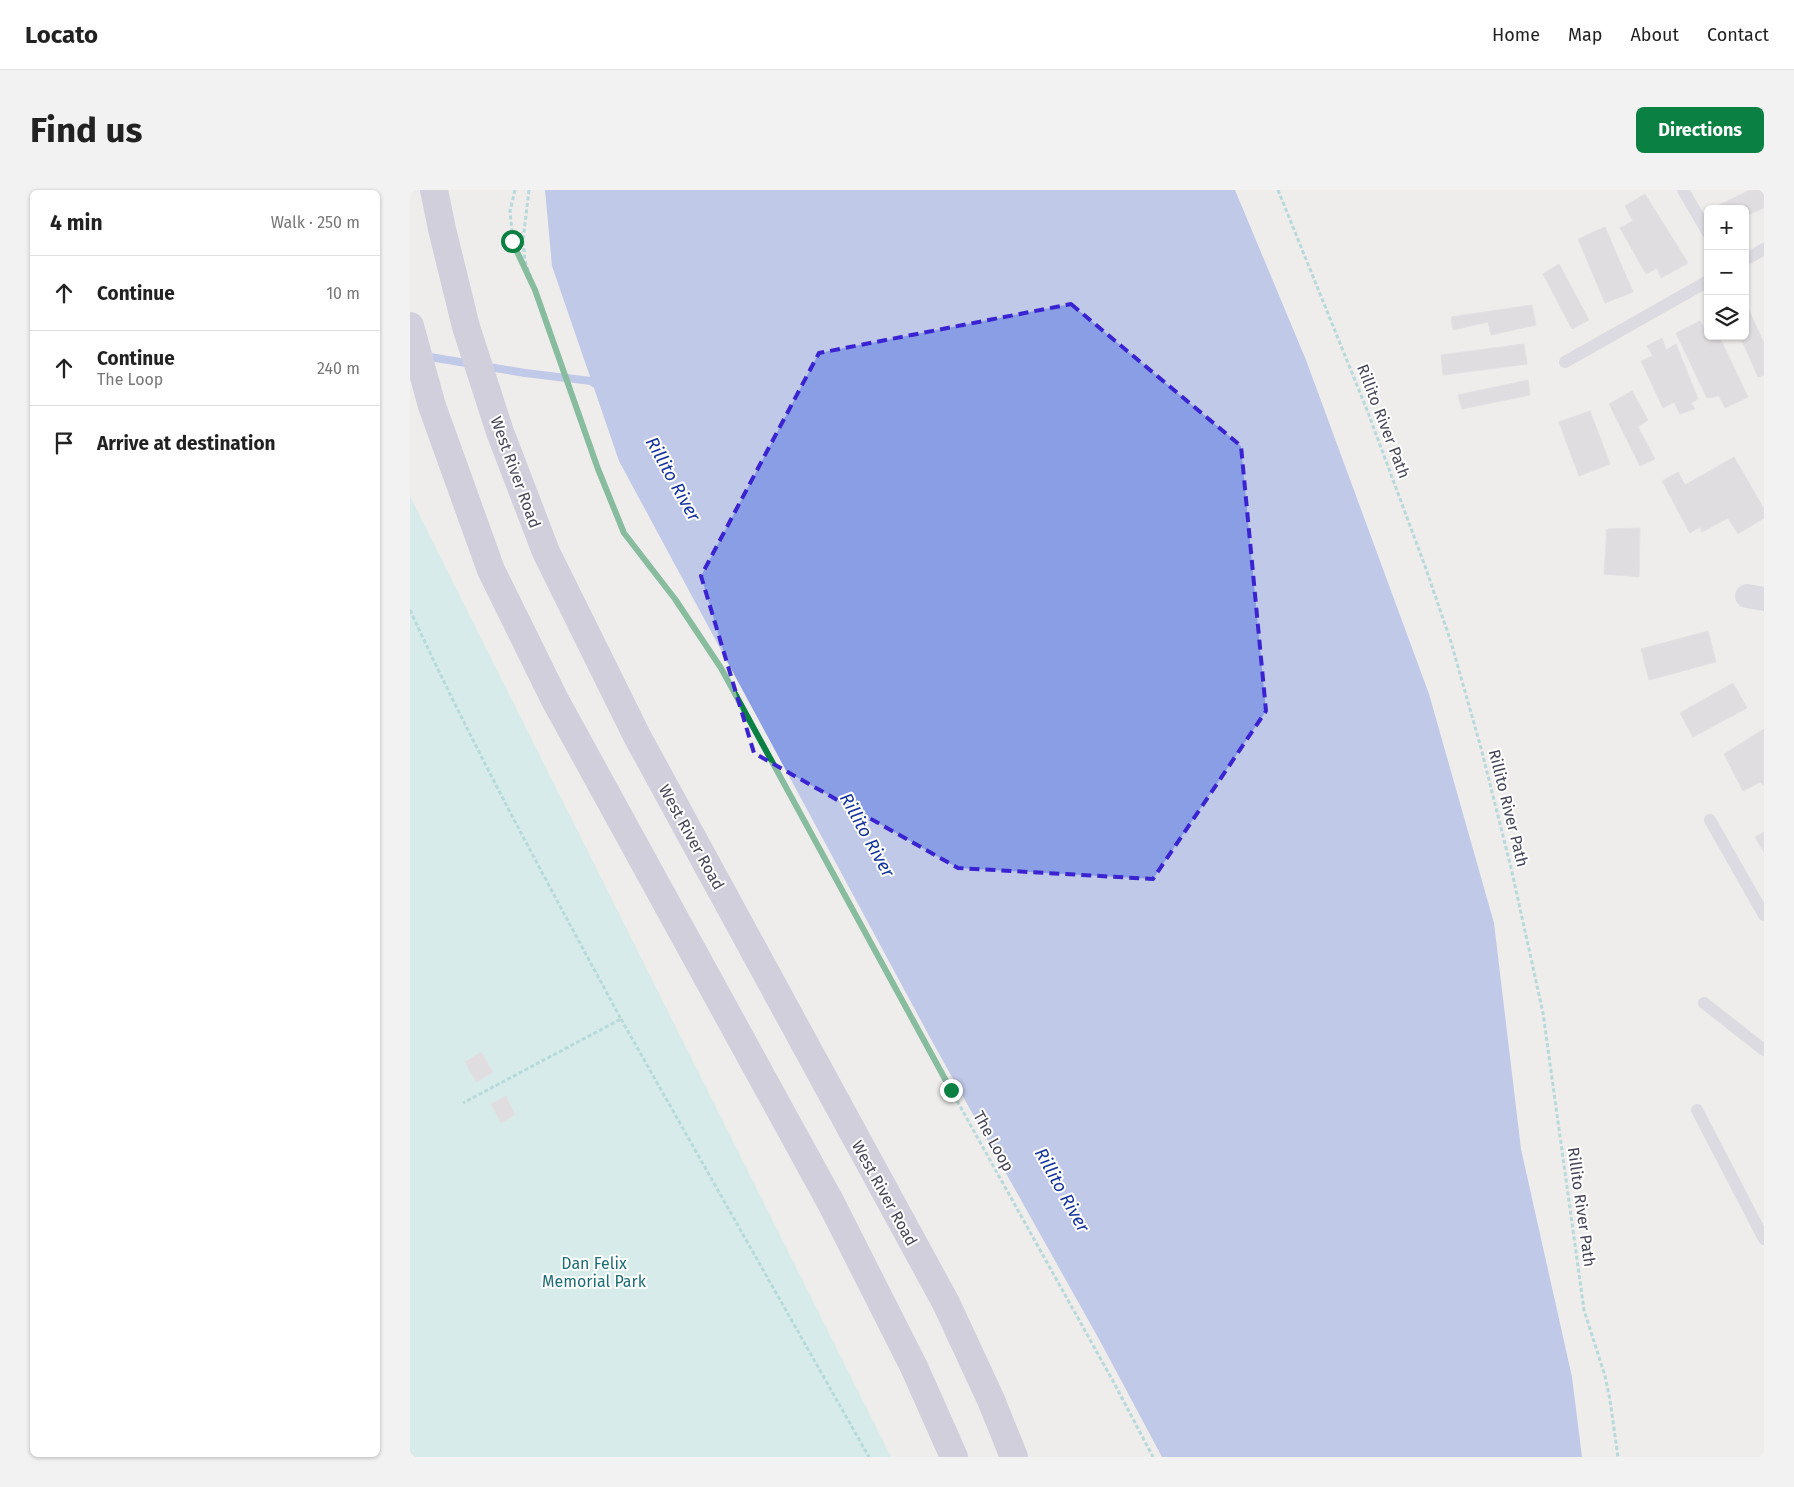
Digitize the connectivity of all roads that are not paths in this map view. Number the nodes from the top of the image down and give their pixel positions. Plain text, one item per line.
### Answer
1 (434, 190) edge
2 (1683, 190) edge
3 (1704, 226) edge
4 (1764, 249) edge
5 (1749, 258) edge
6 (1704, 283) edge
7 (410, 326) edge
8 (1565, 362) dead end
9 (1710, 820) dead end
10 (1764, 915) edge
11 (1704, 1003) dead end
12 (1764, 1050) edge
13 (1697, 1110) dead end
14 (1764, 1239) edge
15 (954, 1457) edge
16 (1014, 1457) edge

1 - 16 main road, West River Road
2 - 3 lane
4 - 5 lane
6 - 8 lane
7 - 15 main road
9 - 10 lane
11 - 12 lane
13 - 14 lane

